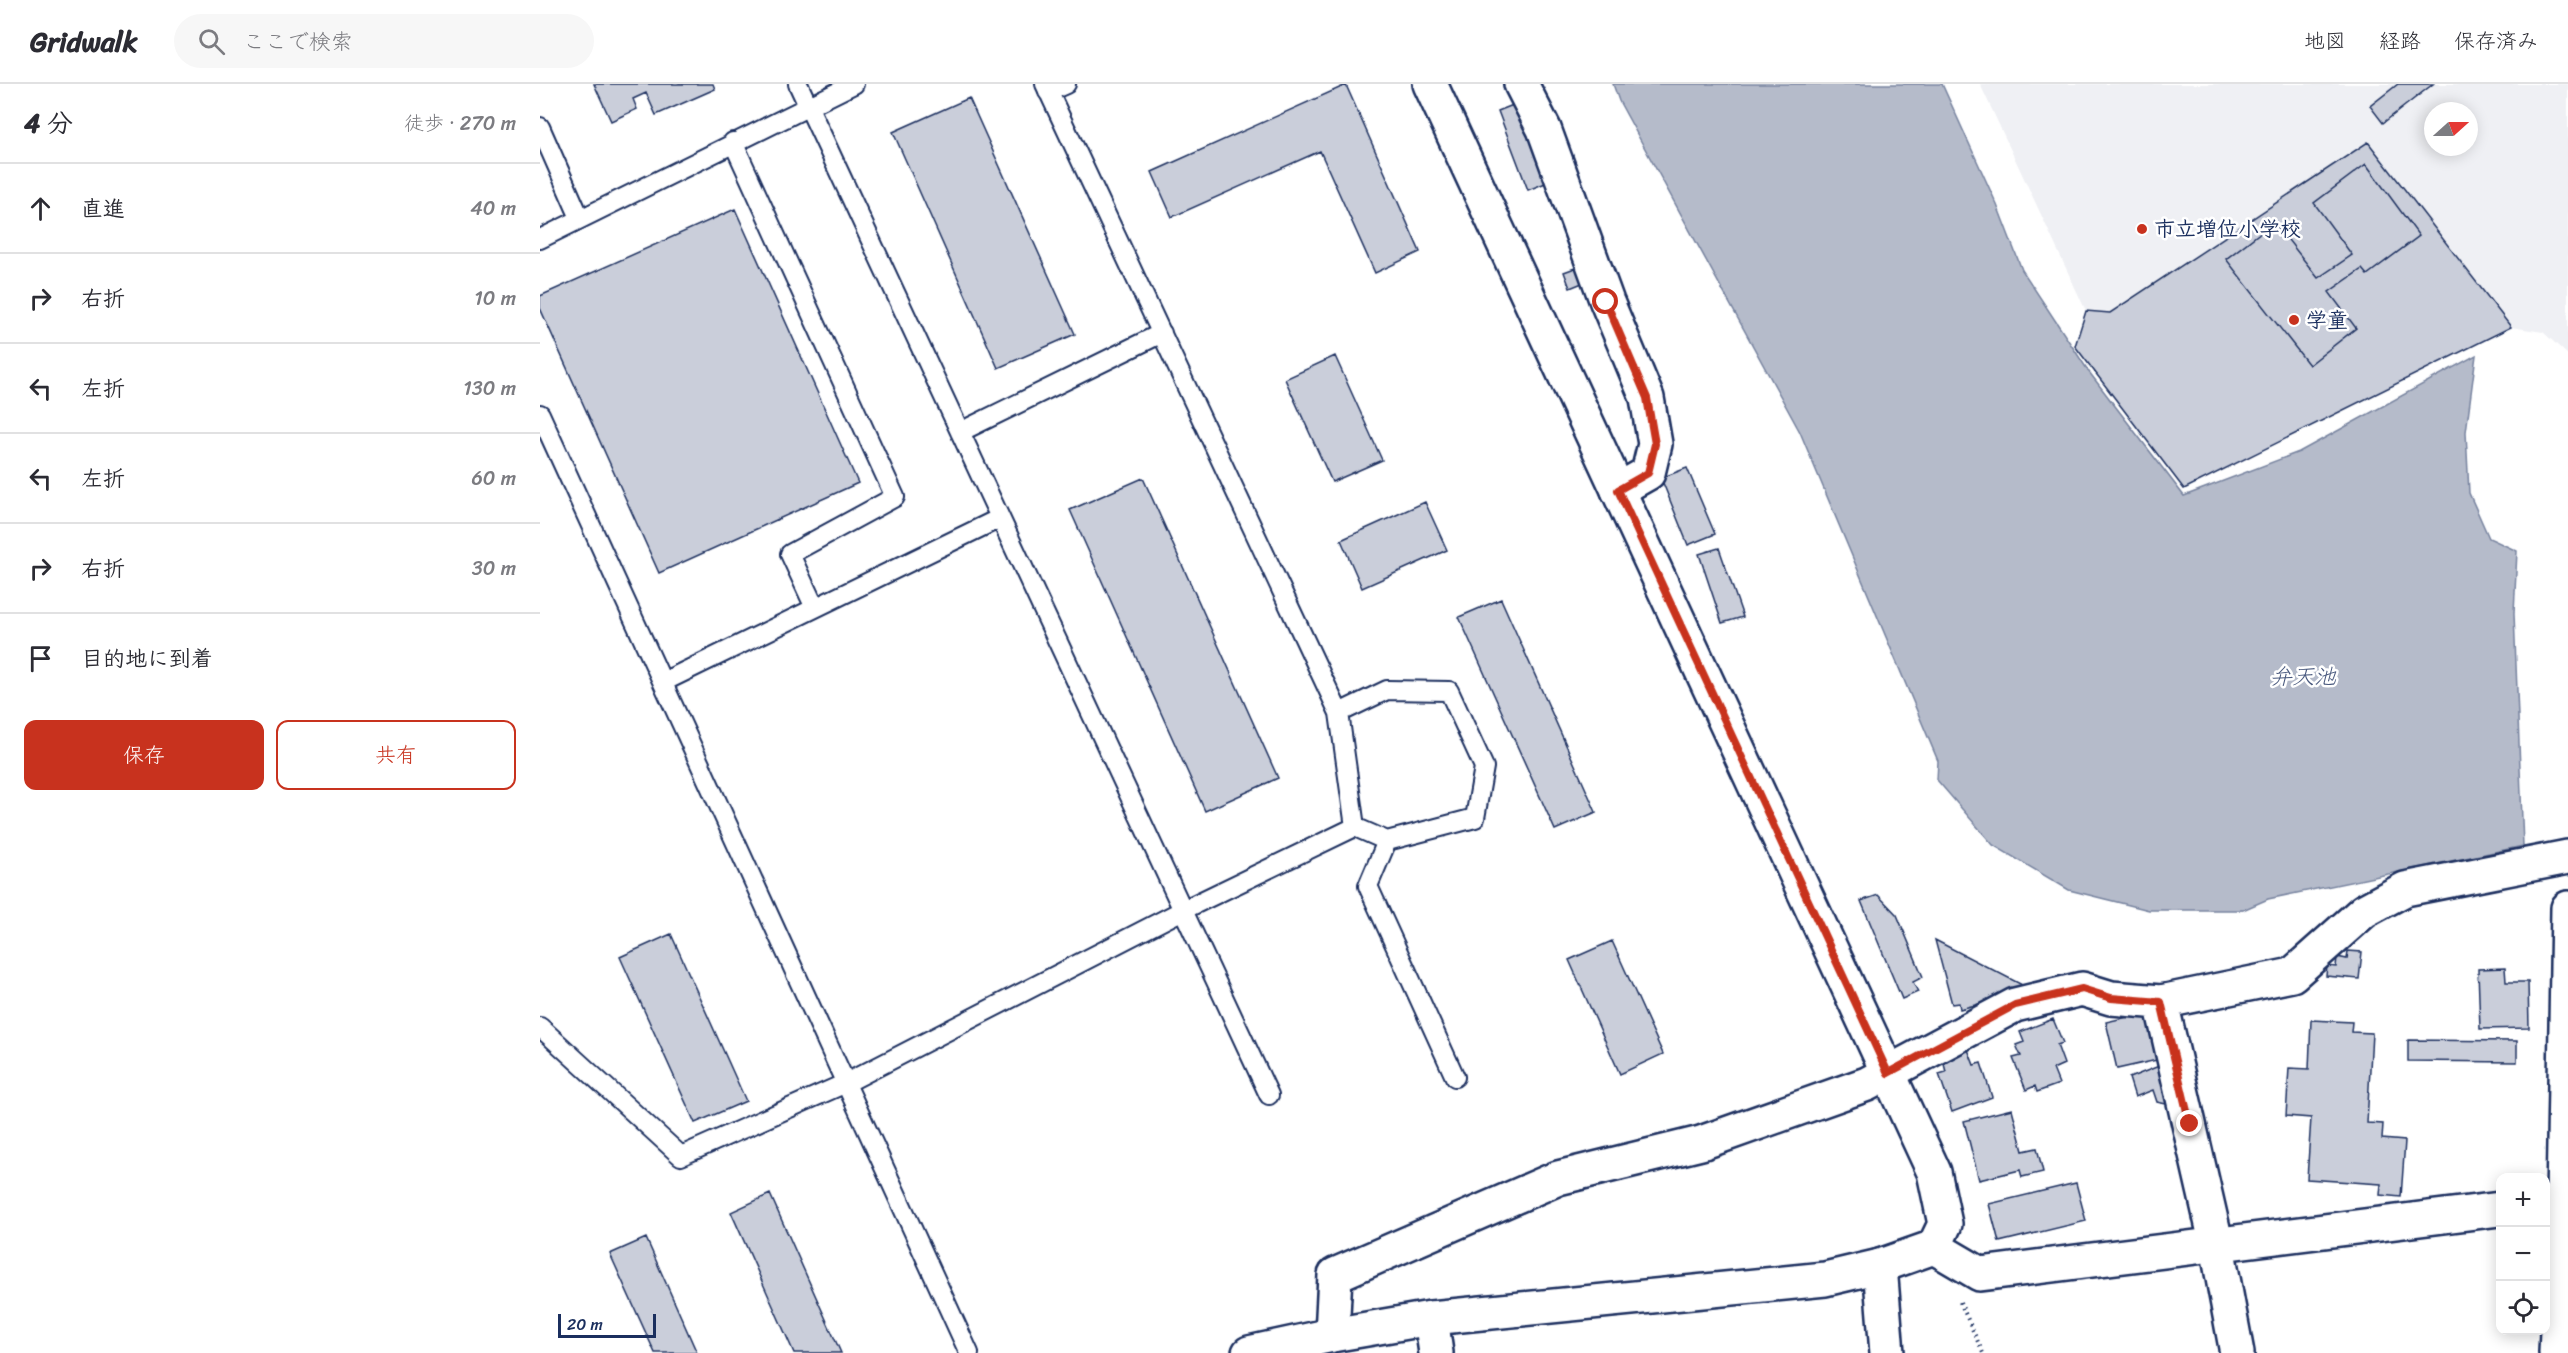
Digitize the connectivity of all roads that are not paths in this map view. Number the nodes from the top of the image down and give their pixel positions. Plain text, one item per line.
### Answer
1 (798, 84) edge
2 (855, 84) edge
3 (1066, 84) edge
4 (1430, 84) edge
5 (1521, 84) edge
6 (1047, 88) edge
7 (808, 105) junction
8 (540, 127) edge
9 (733, 142) junction
10 (580, 218) junction
11 (540, 239) edge
12 (1162, 333) junction
13 (540, 414) edge
14 (960, 432) junction
15 (1618, 490) junction
16 (1000, 518) junction
17 (815, 608) junction
18 (663, 682) junction
19 (1340, 713) junction
20 (1355, 827) junction
21 (1387, 841) junction
22 (2568, 857) edge
23 (2568, 908) edge
24 (1183, 910) junction
25 (2161, 1002) junction
26 (540, 1027) edge
27 (1888, 1073) junction
28 (1455, 1077) dead end
29 (846, 1083) junction
30 (1269, 1095) dead end
31 (2559, 1201) edge
32 (2496, 1210) edge
33 (2217, 1246) junction
34 (1934, 1247) junction
35 (1880, 1266) junction
36 (1431, 1318) junction
37 (1332, 1335) junction
38 (969, 1353) edge
39 (1249, 1353) edge
40 (1436, 1353) edge
41 (1887, 1353) edge
42 (2237, 1353) edge
43 (2556, 1353) edge

1 - 7 lane
2 - 7 lane
3 - 6 lane
4 - 15 street
5 - 15 street
6 - 12 lane
7 - 9 lane
7 - 14 lane
8 - 10 lane
9 - 10 lane
9 - 17 lane
10 - 11 lane
12 - 14 lane
12 - 19 lane
13 - 18 lane
14 - 16 lane
15 - 27 street
16 - 17 lane
16 - 24 lane
17 - 18 lane
18 - 29 lane
19 - 20 lane
19 - 21 lane
20 - 21 lane
20 - 24 lane
21 - 28 lane
22 - 25 street
23 - 31 street
24 - 29 lane
24 - 30 lane
25 - 27 street
25 - 33 street
26 - 29 lane
27 - 34 street
27 - 37 street
29 - 38 lane
31 - 43 street
32 - 33 street
33 - 34 street
33 - 42 street
34 - 35 street
35 - 36 street
35 - 41 street
36 - 37 street
36 - 40 street
37 - 39 street

